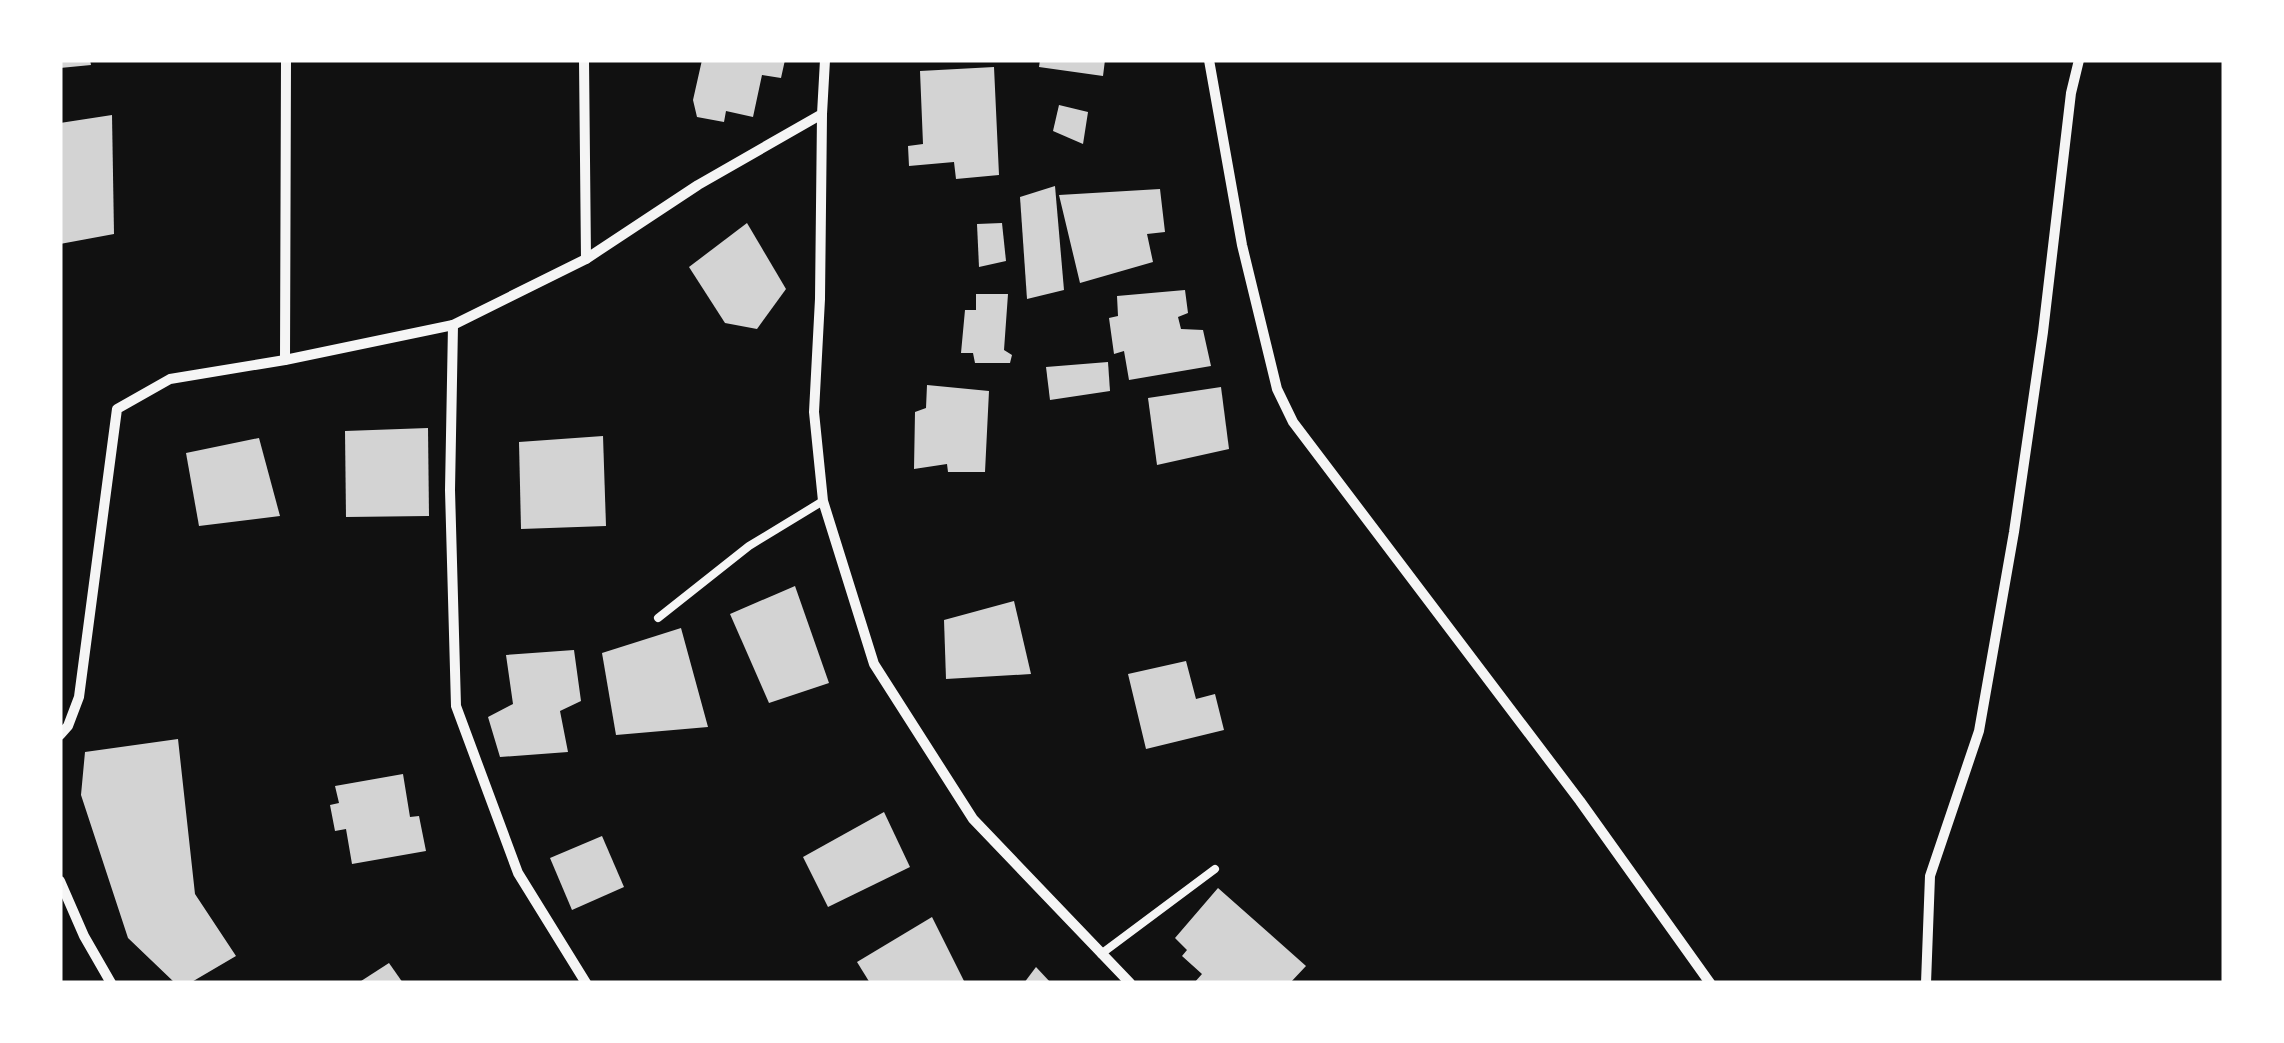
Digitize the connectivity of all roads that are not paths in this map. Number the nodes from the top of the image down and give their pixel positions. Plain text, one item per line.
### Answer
1 (286, 60) edge
2 (584, 60) edge
3 (825, 60) edge
4 (1209, 60) edge
5 (2079, 60) edge
6 (822, 114) junction
7 (586, 260) junction
8 (453, 325) junction
9 (285, 360) junction
10 (823, 502) junction
11 (658, 618) dead end
12 (60, 736) edge
13 (1215, 869) dead end
14 (60, 881) edge
15 (1102, 954) junction
16 (112, 983) edge
17 (586, 983) edge
18 (1130, 983) edge
19 (1710, 983) edge
20 (1926, 983) edge

1 - 9 street
2 - 7 street
3 - 6 street
4 - 19 street
5 - 20 street
6 - 7 street
6 - 10 street
7 - 8 street
8 - 9 street
8 - 17 street
9 - 12 street
10 - 11 lane
10 - 15 street
13 - 15 lane
14 - 16 street
15 - 18 street

